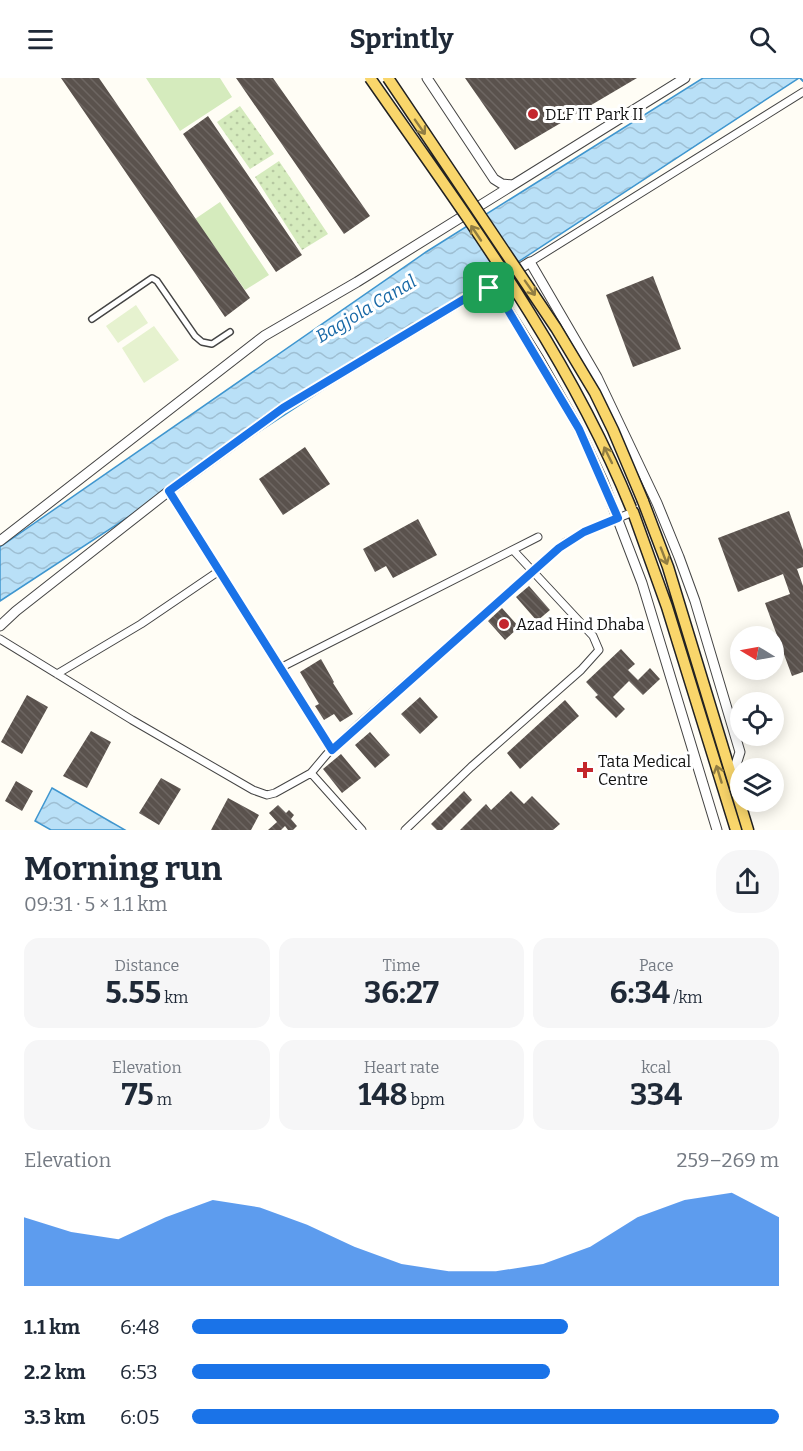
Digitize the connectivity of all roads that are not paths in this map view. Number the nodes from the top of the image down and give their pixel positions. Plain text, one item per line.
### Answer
1 (370, 78) edge
2 (387, 78) edge
3 (427, 78) edge
4 (685, 78) edge
5 (803, 92) edge
6 (513, 184) junction
7 (530, 262) junction
8 (489, 288) junction
9 (92, 319) dead end
10 (230, 332) dead end
11 (169, 491) junction
12 (632, 510) junction
13 (618, 518) junction
14 (538, 537) dead end
15 (0, 541) edge
16 (513, 550) junction
17 (533, 571) junction
18 (219, 572) junction
19 (0, 626) edge
20 (0, 639) edge
21 (282, 667) junction
22 (57, 674) junction
23 (332, 750) junction
24 (738, 758) edge
25 (730, 770) edge
26 (311, 773) junction
27 (743, 812) edge
28 (733, 818) junction
29 (362, 830) edge
30 (405, 830) edge
31 (717, 830) edge
32 (729, 830) edge
33 (736, 830) edge
34 (748, 830) edge

12 -> 1 main road, bridge
2 -> 25 main road, bridge
3 - 6 street
4 - 6 street
5 - 7 street
6 - 15 street
7 - 8 street
7 - 24 street
8 - 11 street
8 - 13 street
9 - 10 street
11 - 18 street
11 - 19 street
12 - 13 street
28 -> 12 main road
13 - 17 street
13 - 31 street
14 - 16 street
16 - 17 street
16 - 21 street
17 - 23 street
17 - 30 street
18 - 21 street
18 - 22 street
20 - 22 street
21 - 23 street
22 - 26 street
23 - 26 street
26 - 29 street
27 - 34 main road
28 - 32 street
28 - 33 main road

